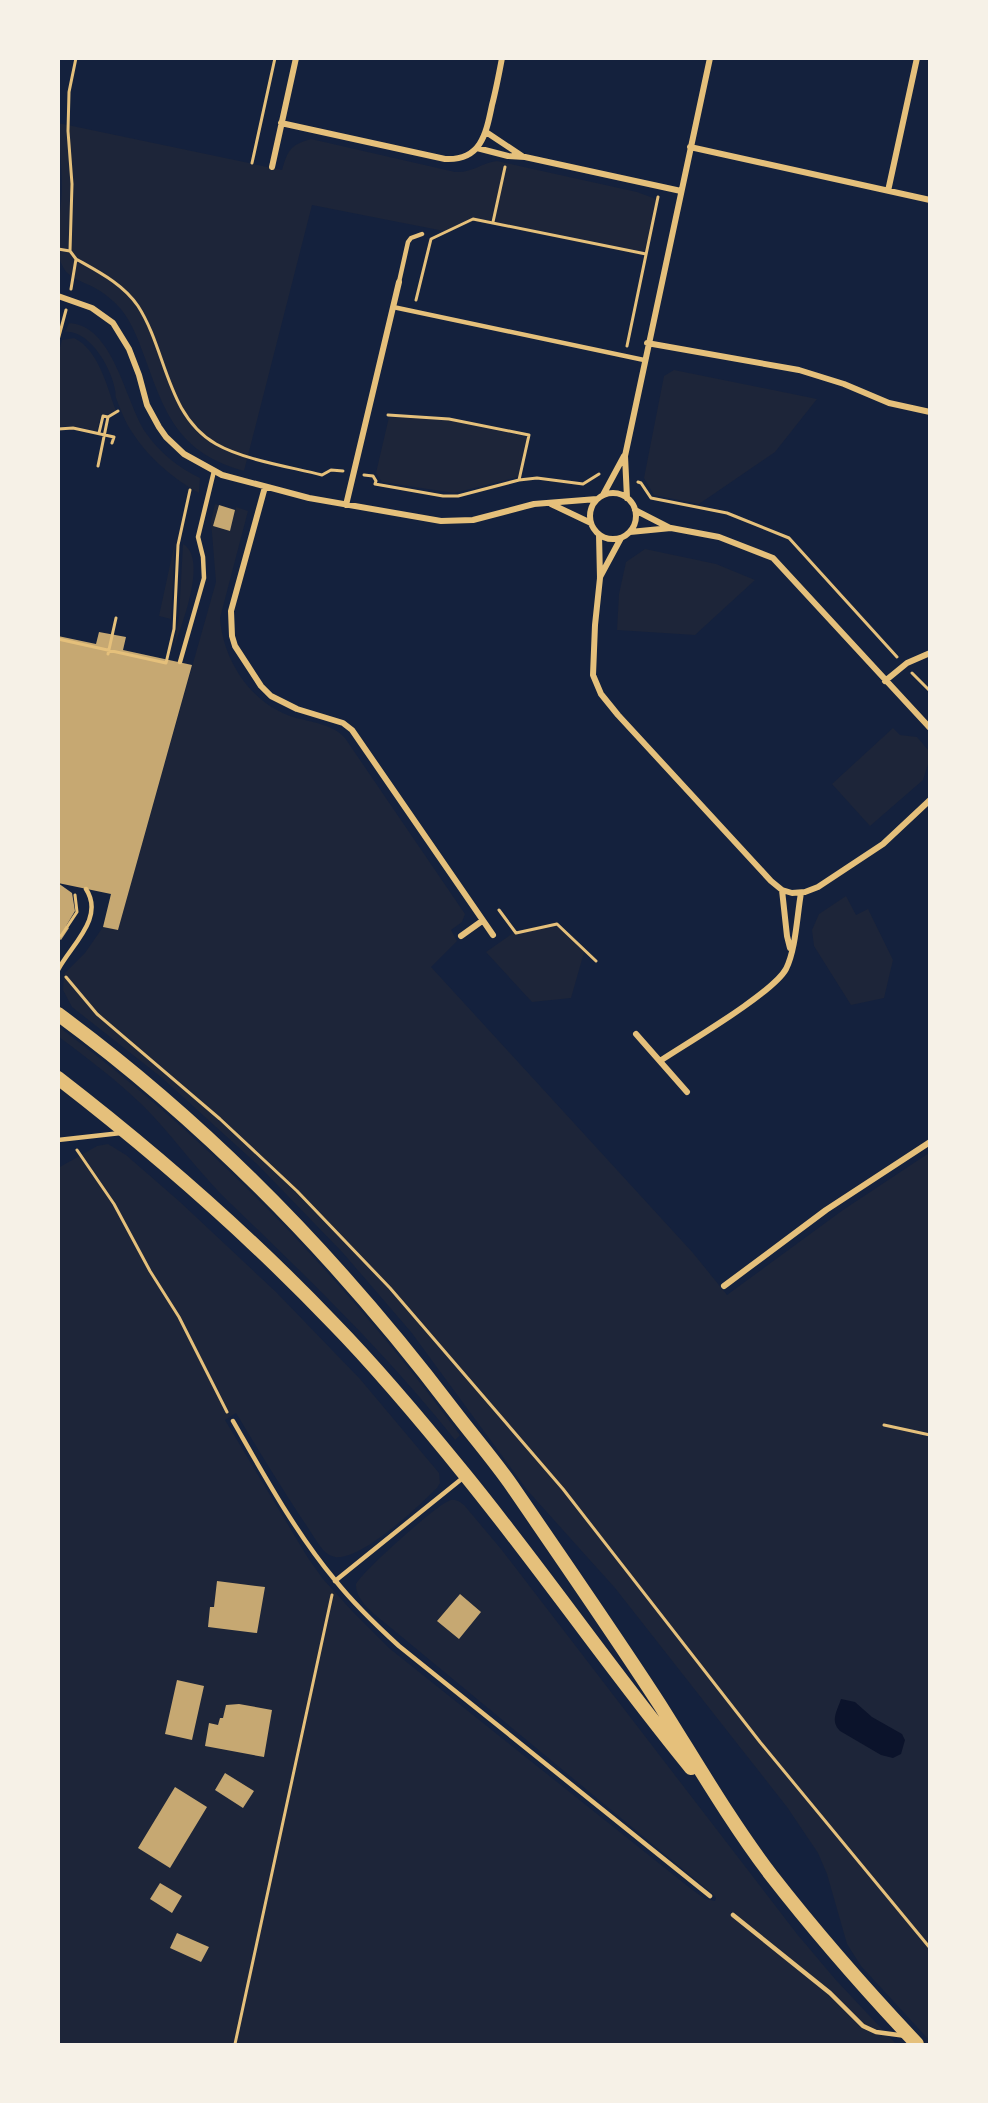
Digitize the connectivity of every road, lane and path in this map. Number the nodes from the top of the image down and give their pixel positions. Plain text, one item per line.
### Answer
1 (76, 58) edge
2 (275, 58) edge
3 (296, 58) edge
4 (502, 58) edge
5 (710, 58) edge
6 (917, 58) edge
7 (281, 123) junction
8 (486, 132) junction
9 (690, 147) junction
10 (477, 148) junction
11 (507, 156) junction
12 (525, 157) junction
13 (252, 163) dead end
14 (272, 167) dead end
15 (661, 187) junction
16 (681, 191) junction
17 (888, 191) junction
18 (930, 200) edge
19 (493, 223) junction
20 (422, 234) dead end
21 (70, 251) dead end
22 (646, 254) junction
23 (76, 260) dead end
24 (399, 282) joint
25 (58, 296) edge
26 (393, 307) junction
27 (413, 312) junction
28 (647, 343) junction
29 (626, 356) junction
30 (644, 360) junction
31 (118, 412) dead end
32 (930, 412) edge
33 (388, 415) dead end
34 (108, 417) junction
35 (58, 429) edge
36 (100, 432) junction
37 (112, 443) dead end
38 (625, 456) junction
39 (98, 466) dead end
40 (214, 471) junction
41 (353, 473) junction
42 (519, 480) junction
43 (583, 484) dead end
44 (265, 487) junction
45 (190, 490) dead end
46 (600, 497) junction
47 (627, 498) junction
48 (346, 504) junction
49 (550, 504) junction
50 (635, 510) junction
51 (591, 523) junction
52 (671, 528) junction
53 (630, 532) junction
54 (599, 535) junction
55 (621, 538) junction
56 (600, 578) junction
57 (116, 618) dead end
58 (58, 639) edge
59 (108, 652) junction
60 (930, 653) edge
61 (180, 662) dead end
62 (917, 679) dead end
63 (885, 681) junction
64 (930, 691) edge
65 (930, 728) edge
66 (930, 800) edge
67 (86, 889) dead end
68 (782, 890) junction
69 (74, 893) dead end
70 (801, 893) junction
71 (499, 910) dead end
72 (482, 921) junction
73 (58, 935) edge
74 (493, 935) dead end
75 (461, 936) dead end
76 (791, 951) junction
77 (67, 954) junction
78 (58, 957) edge
79 (596, 962) dead end
80 (59, 969) edge
81 (60, 1013) edge
82 (636, 1034) dead end
83 (660, 1061) junction
84 (58, 1078) edge
85 (687, 1092) dead end
86 (127, 1132) junction
87 (69, 1138) junction
88 (58, 1140) edge
89 (930, 1142) edge
90 (724, 1286) dead end
91 (233, 1421) joint
92 (884, 1425) dead end
93 (930, 1435) edge
94 (466, 1475) junction
95 (335, 1581) junction
96 (732, 1819) junction
97 (710, 1896) dead end
98 (733, 1915) dead end
99 (930, 1948) edge
100 (913, 2040) edge
101 (235, 2044) edge

1 - 21 path
2 - 13 path
3 - 7 street
4 - 8 street
5 - 9 street
6 - 17 street
7 - 10 street
7 - 14 street
8 - 10 street
8 - 12 street
9 - 16 street
9 - 17 street
10 - 11 street
11 - 12 street
11 - 19 path
12 - 15 street
15 - 16 street
15 - 22 path
16 - 28 street
17 - 18 street
19 - 22 path
19 - 27 path
20 - 24 lane
22 - 29 path
23 - 41 path
24 - 26 street
25 - 40 street
26 - 27 lane
26 - 41 street
27 - 29 lane
28 - 30 street
28 - 32 street
29 - 30 lane
30 - 38 street
31 - 34 path
33 - 42 path
34 - 36 path
34 - 39 path
35 - 36 path
36 - 37 path
38 - 46 street
38 - 47 street
40 - 44 street
40 - 61 lane
41 - 42 path
41 - 48 street
42 - 43 path
44 - 48 street
44 - 72 street
45 - 59 path
46 - 47 street
46 - 49 street
46 - 51 street
47 - 50 street
48 - 49 street
49 - 51 street
50 - 52 street
50 - 53 street
51 - 54 street
52 - 53 street
52 - 63 street
53 - 55 street
54 - 55 street
54 - 56 street
55 - 56 street
56 - 68 street
57 - 59 path
58 - 59 path
60 - 63 street
62 - 64 path
63 - 65 street
66 - 70 street
67 - 77 lane
68 - 70 street
68 - 76 street
69 - 73 path
70 - 76 street
71 - 79 path
72 - 74 street
72 - 75 street
76 - 83 street
77 - 78 lane
77 - 80 lane
80 - 99 path
81 - 96 main road
82 - 83 street
83 - 85 street
84 - 86 main road
86 - 87 lane
86 - 94 main road
87 - 88 lane
87 - 91 path
89 - 90 street
91 - 95 lane
92 - 93 path
94 - 95 lane
94 - 96 main road
95 - 97 lane
95 - 101 path
96 - 100 main road
98 - 100 lane

